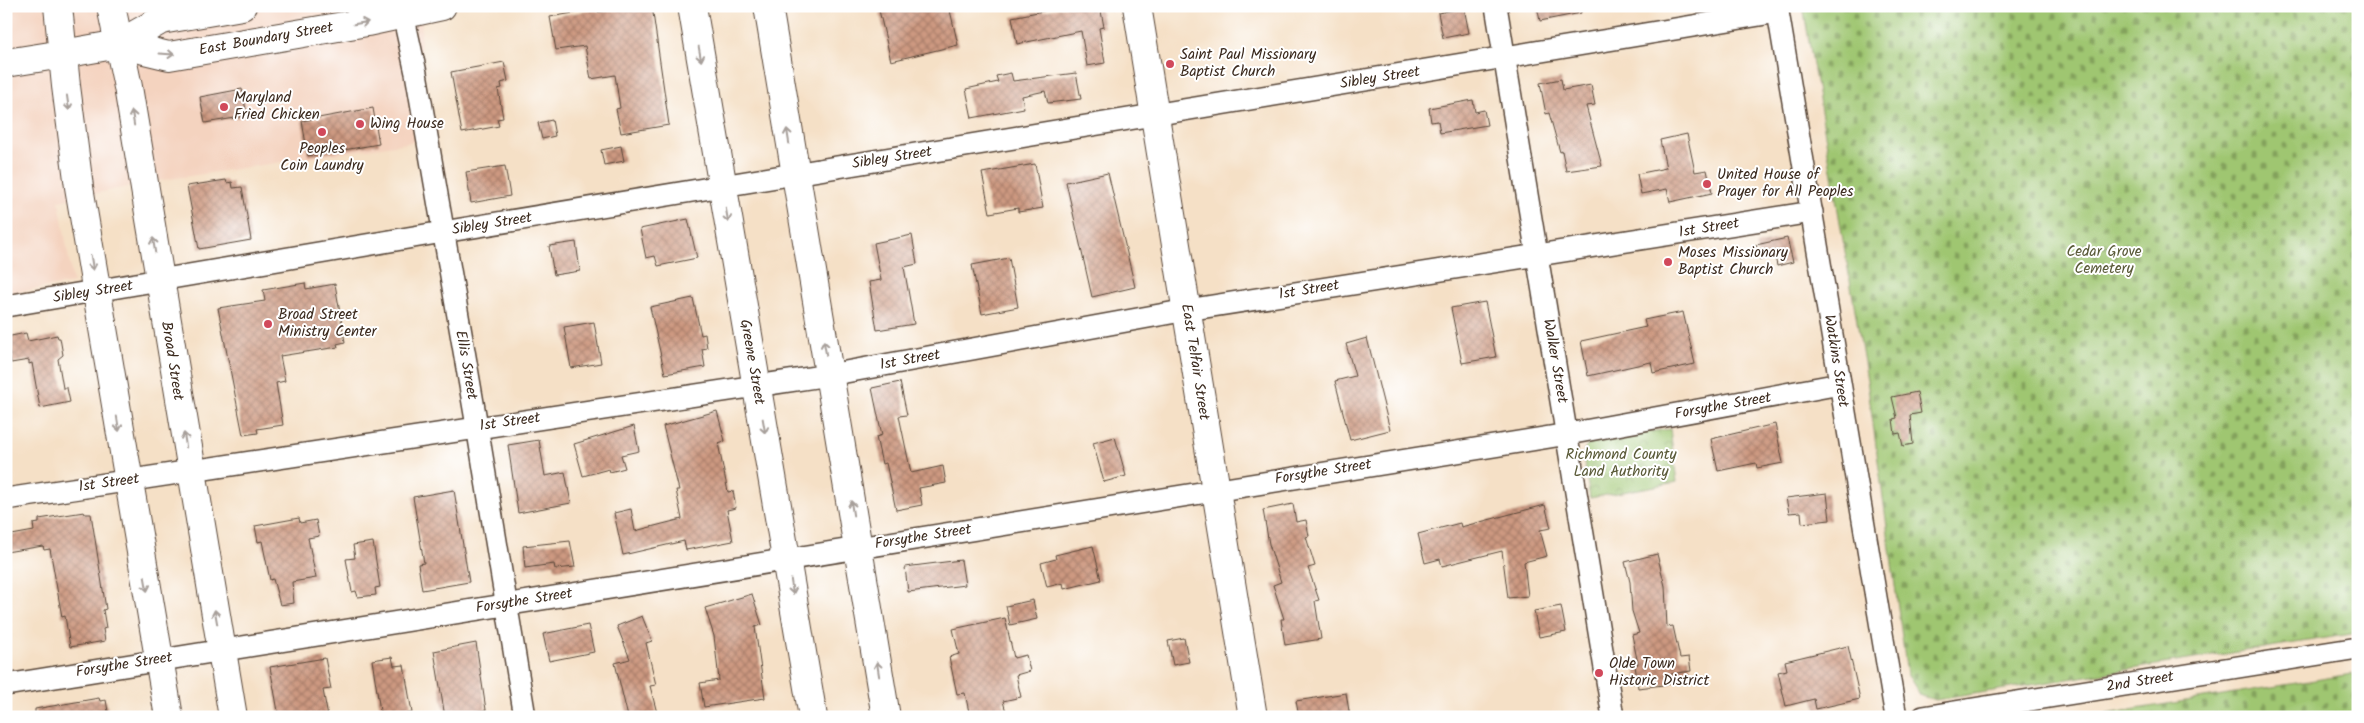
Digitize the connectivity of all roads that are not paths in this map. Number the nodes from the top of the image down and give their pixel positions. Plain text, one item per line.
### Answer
1 (58, 6) edge
2 (111, 6) edge
3 (242, 6) edge
4 (442, 6) edge
5 (692, 6) edge
6 (768, 6) edge
7 (1137, 6) edge
8 (1496, 6) edge
9 (1777, 9) edge
10 (402, 10) edge
11 (119, 44) junction
12 (64, 54) junction
13 (1506, 57) junction
14 (6, 63) edge
15 (1155, 114) junction
16 (794, 174) junction
17 (722, 186) junction
18 (1812, 212) junction
19 (443, 232) junction
20 (1536, 254) junction
21 (159, 282) junction
22 (96, 292) junction
23 (6, 306) edge
24 (1187, 310) junction
25 (829, 375) junction
26 (1840, 384) junction
27 (756, 385) junction
28 (477, 426) junction
29 (1568, 434) junction
30 (190, 471) junction
31 (127, 480) junction
32 (1216, 489) junction
33 (6, 499) edge
34 (858, 548) junction
35 (787, 560) junction
36 (506, 603) junction
37 (2358, 648) edge
38 (222, 650) junction
39 (159, 660) junction
40 (6, 685) edge
41 (169, 717) edge
42 (233, 717) edge
43 (525, 717) edge
44 (813, 717) edge
45 (886, 717) edge
46 (1253, 717) edge
47 (1613, 717) edge
48 (1896, 717) edge
49 (1923, 717) edge

1 - 12 main road
2 - 11 main road, Broad Street
3 - 11 main road, East Boundary Street
4 - 10 main road, East Boundary Street
5 -> 17 main road, Greene Street
16 -> 6 main road
7 - 15 main road, East Telfair Street
8 - 13 street, Walker Street
9 - 13 street, Sibley Street
9 - 18 street, Watkins Street
11 -> 10 main road, East Boundary Street
10 - 19 street, Ellis Street
11 - 12 main road, East Boundary Street
21 -> 11 main road, Broad Street
12 - 14 main road, East Boundary Street
12 -> 22 main road
13 - 15 street, Sibley Street
13 - 20 street, Walker Street
15 - 16 street, Sibley Street
15 - 24 main road, East Telfair Street
16 - 17 street, Sibley Street
25 -> 16 main road
17 - 19 street, Sibley Street
17 -> 27 main road, Greene Street
18 - 20 street, 1st Street
18 - 26 street, Watkins Street
19 - 21 street, Sibley Street
19 - 28 street, Ellis Street
20 - 24 street, 1st Street
20 - 29 street, Walker Street
21 - 22 street, Sibley Street
30 -> 21 main road, Broad Street
22 - 23 street, Sibley Street
22 -> 31 main road
24 - 25 street, 1st Street
24 - 32 main road, East Telfair Street
25 - 27 street, 1st Street
34 -> 25 main road
26 - 29 street, Forsythe Street
26 - 48 street, Watkins Street
27 - 28 street, 1st Street
27 -> 35 main road, Greene Street
28 - 30 street, 1st Street
28 - 36 street, Ellis Street
29 - 32 street, Forsythe Street
29 - 47 street, Walker Street
30 - 31 street, 1st Street
38 -> 30 main road, Broad Street
31 - 33 street, 1st Street
31 -> 39 main road
32 - 34 street, Forsythe Street
32 - 46 main road, East Telfair Street
34 - 35 street, Forsythe Street
45 -> 34 main road
35 - 36 street, Forsythe Street
35 -> 44 main road, Greene Street
36 - 38 street, Forsythe Street
36 - 43 street, Ellis Street
37 - 49 street, 2nd Street
38 - 39 street, Forsythe Street
38 - 42 main road, Broad Street
39 - 40 street, Forsythe Street
39 - 41 main road

